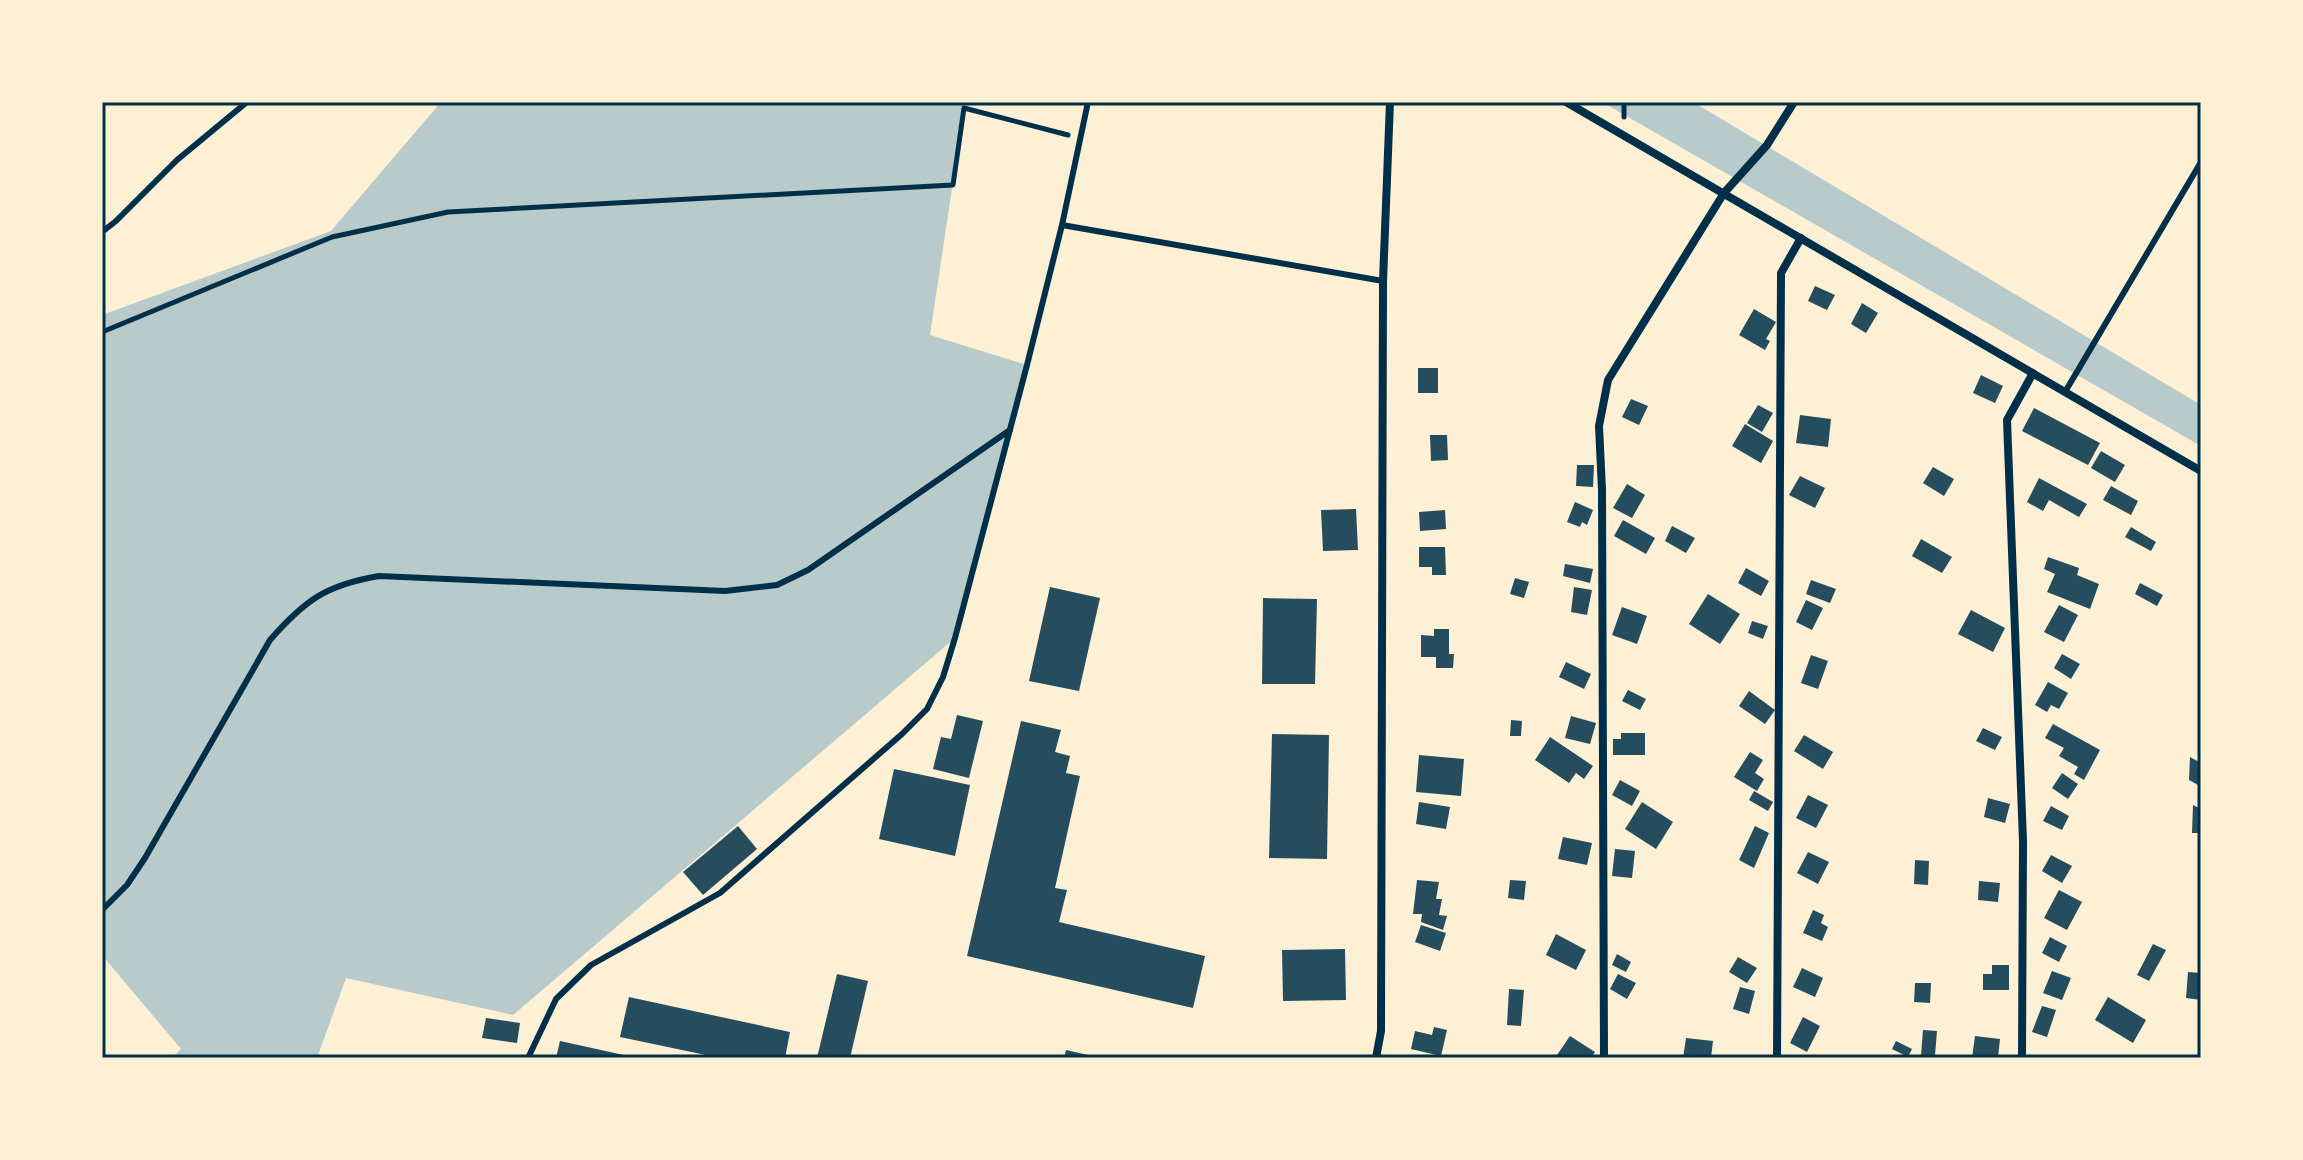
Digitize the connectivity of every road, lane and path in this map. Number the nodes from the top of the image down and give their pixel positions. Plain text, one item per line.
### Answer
1 (247, 102) edge
2 (1088, 102) edge
3 (1390, 102) edge
4 (1566, 102) edge
5 (1794, 102) edge
6 (1080, 138) junction
7 (2201, 162) edge
8 (1724, 193) junction
9 (1062, 225) junction
10 (102, 232) edge
11 (1801, 238) junction
12 (1383, 281) junction
13 (102, 332) edge
14 (2033, 373) junction
15 (2065, 392) junction
16 (1010, 430) junction
17 (2201, 471) edge
18 (102, 910) edge
19 (528, 1058) edge
20 (1376, 1058) edge
21 (1604, 1058) edge
22 (1777, 1058) edge
23 (2022, 1058) edge

1 - 10 lane
2 - 6 lane
3 - 12 street
4 - 8 street
5 - 8 street
6 - 9 lane
6 - 13 path
7 - 15 lane
8 - 11 street
8 - 21 street
9 - 12 lane
9 - 16 lane
11 - 14 street
11 - 22 street
12 - 20 street
14 - 15 street
14 - 23 street
15 - 17 street
16 - 18 lane
16 - 19 lane

